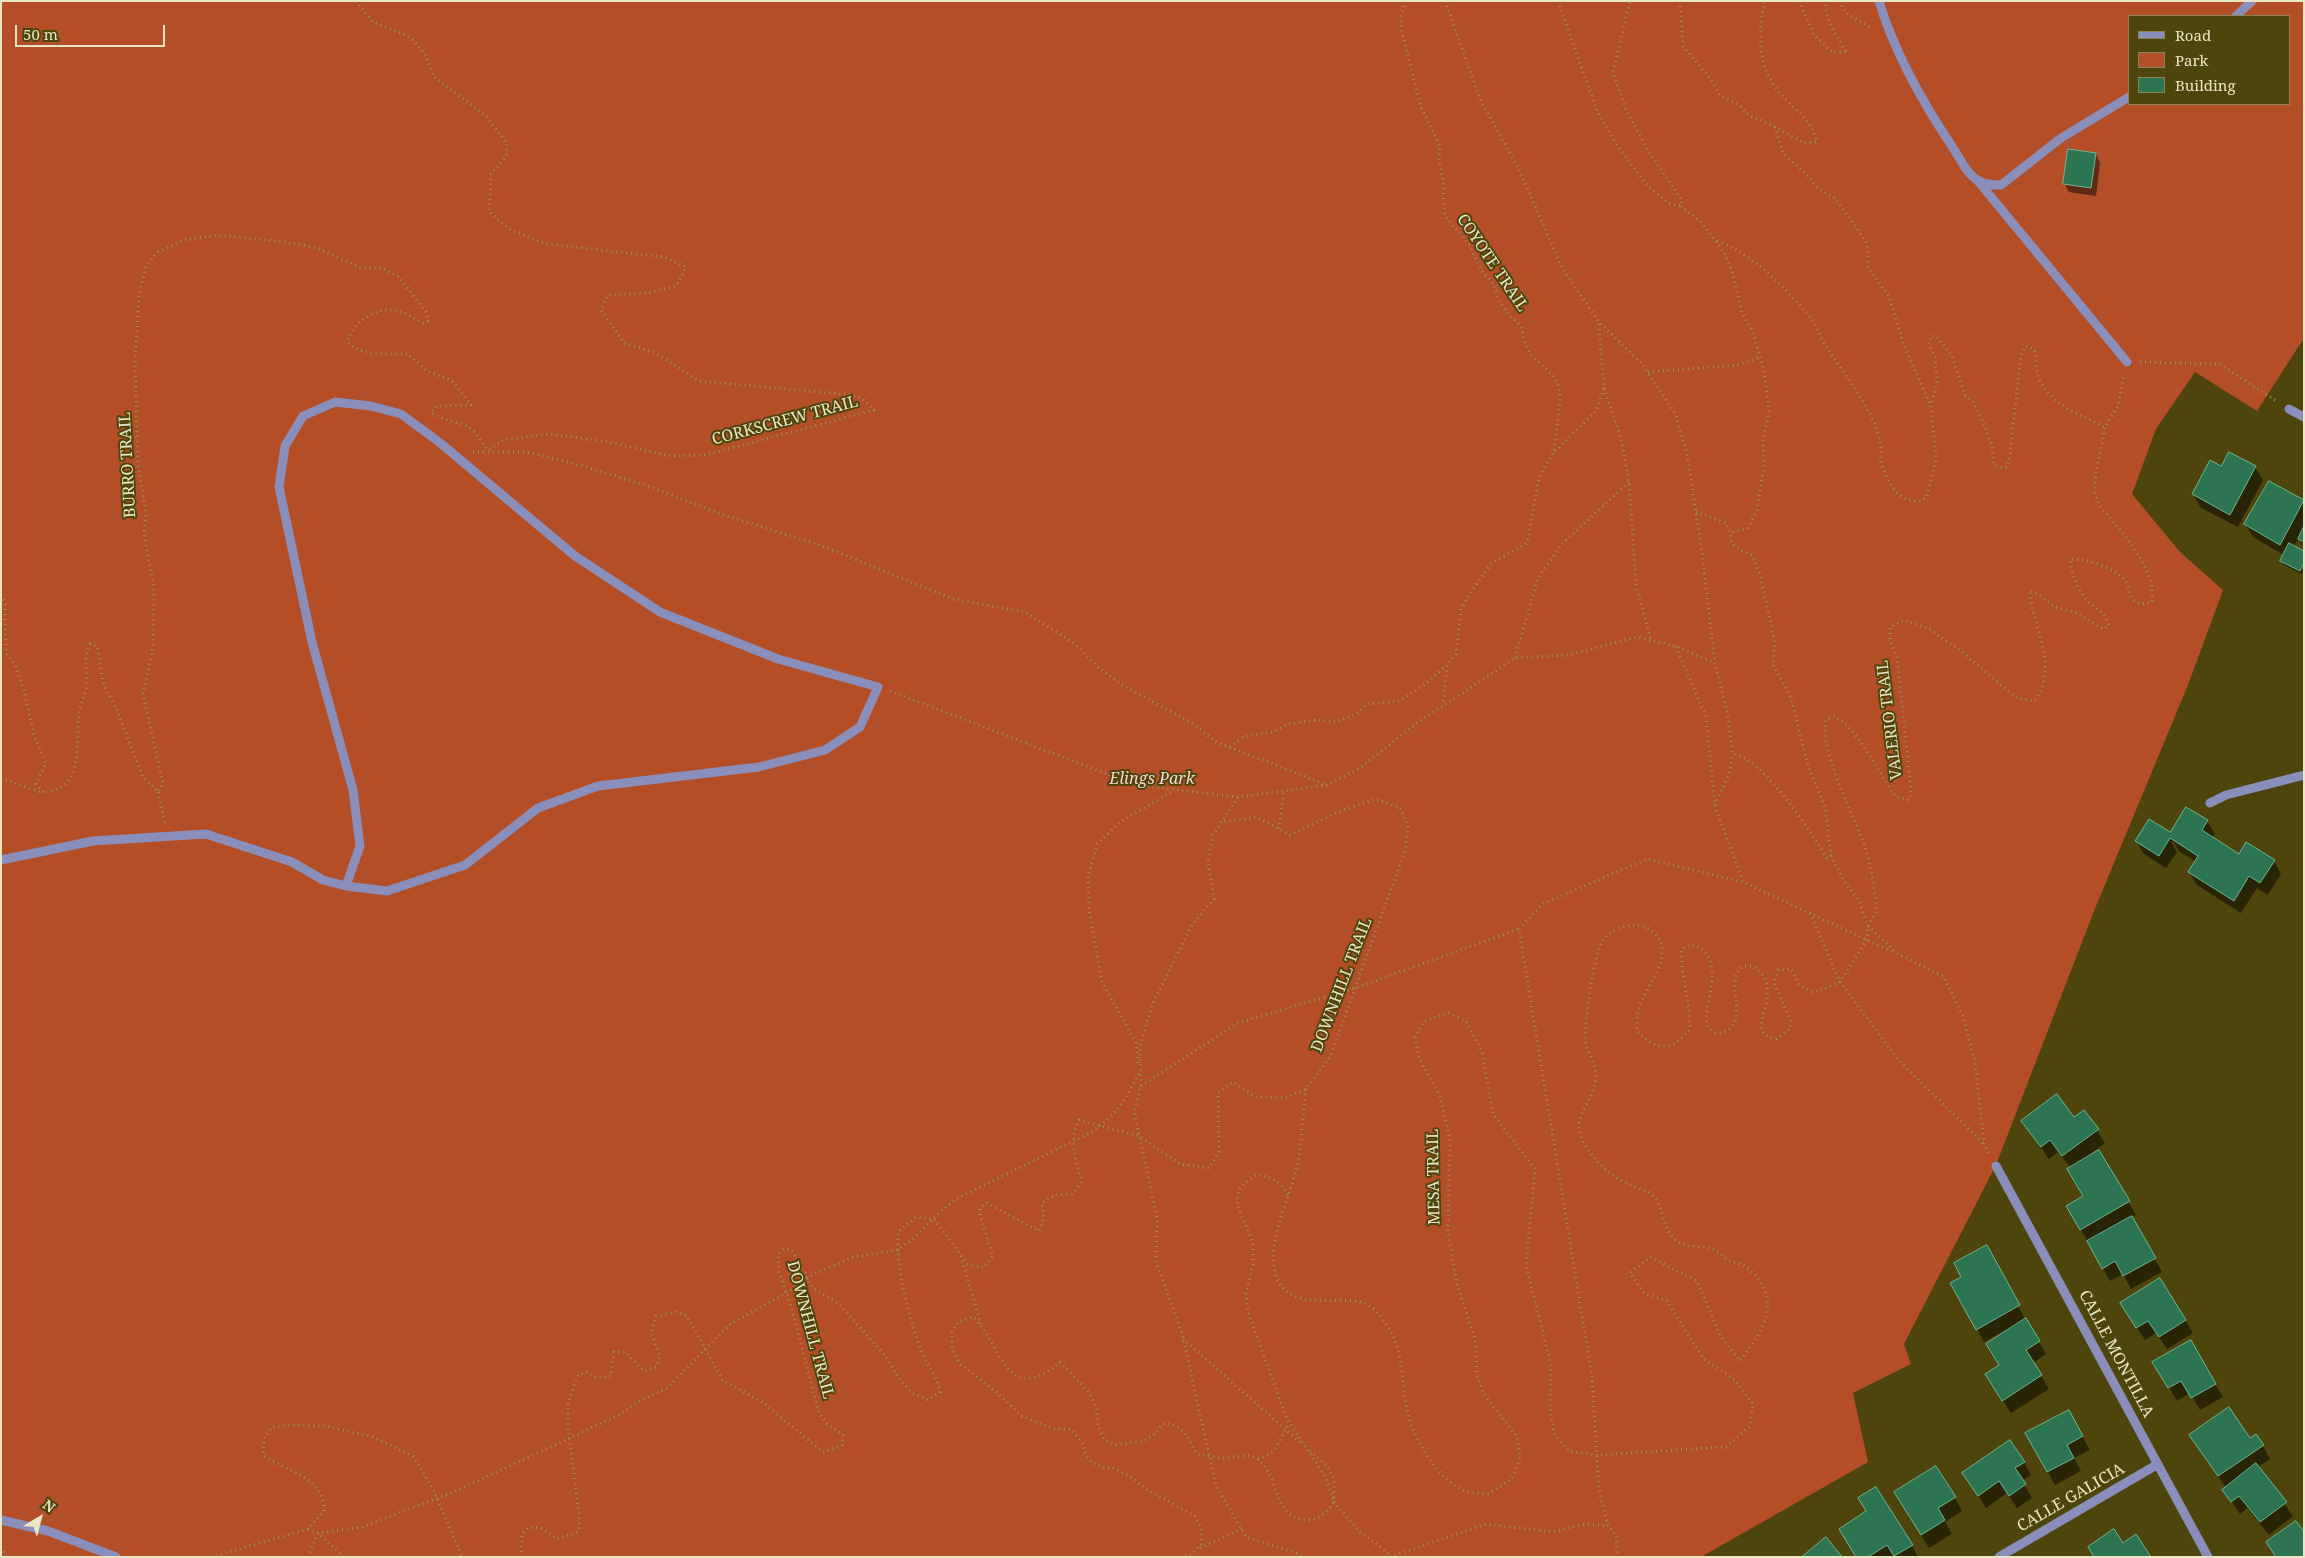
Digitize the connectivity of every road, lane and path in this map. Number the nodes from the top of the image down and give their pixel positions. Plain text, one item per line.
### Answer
1 (356, 1) edge
2 (1405, 1) edge
3 (1445, 1) edge
4 (1558, 1) edge
5 (1630, 1) edge
6 (1680, 1) edge
7 (1764, 1) edge
8 (1799, 1) edge
9 (1826, 1) edge
10 (1838, 1) edge
11 (1879, 1) edge
12 (2252, 1) edge
13 (2237, 15) edge
14 (1894, 40) junction
15 (2128, 97) edge
16 (1775, 127) junction
17 (1978, 181) junction
18 (1681, 206) junction
19 (1715, 240) junction
20 (1599, 322) junction
21 (1760, 357) junction
22 (2126, 362) junction
23 (1648, 372) junction
24 (1604, 388) junction
25 (1931, 406) junction
26 (2289, 409) joint
27 (2304, 416) edge
28 (2105, 427) junction
29 (488, 451) junction
30 (1554, 451) junction
31 (1629, 482) junction
32 (1696, 512) junction
33 (1731, 534) junction
34 (1, 595) edge
35 (1650, 640) junction
36 (1676, 646) junction
37 (1516, 658) junction
38 (1714, 663) junction
39 (1447, 665) junction
40 (878, 687) junction
41 (1442, 706) junction
42 (1230, 748) junction
43 (1733, 754) junction
44 (2304, 775) edge
45 (1, 778) edge
46 (1327, 785) junction
47 (1174, 790) junction
48 (1284, 791) junction
49 (158, 792) junction
50 (44, 793) junction
51 (1238, 797) junction
52 (2210, 804) dead end
53 (1715, 807) junction
54 (1222, 822) junction
55 (1279, 829) junction
56 (168, 835) junction
57 (1831, 856) junction
58 (1, 860) edge
59 (1743, 882) junction
60 (346, 886) junction
61 (1810, 913) junction
62 (1868, 926) junction
63 (1519, 929) junction
64 (1867, 939) junction
65 (1898, 954) junction
66 (1840, 982) junction
67 (1355, 988) junction
68 (1139, 1073) junction
69 (1141, 1086) junction
70 (1306, 1090) junction
71 (1100, 1126) junction
72 (1139, 1136) junction
73 (1073, 1141) junction
74 (1984, 1144) junction
75 (1996, 1166) joint
76 (1288, 1195) junction
77 (934, 1219) junction
78 (897, 1250) junction
79 (960, 1252) junction
80 (808, 1279) junction
81 (786, 1293) junction
82 (981, 1324) junction
83 (1183, 1339) junction
84 (706, 1349) junction
85 (1289, 1423) junction
86 (1286, 1429) junction
87 (570, 1439) junction
88 (1307, 1448) junction
89 (1597, 1455) junction
90 (1208, 1456) junction
91 (1257, 1459) junction
92 (2158, 1464) junction
93 (437, 1498) junction
94 (1334, 1502) junction
95 (1, 1520) edge
96 (1608, 1526) junction
97 (308, 1529) junction
98 (1242, 1529) junction
99 (318, 1533) junction
100 (1, 1547) edge
101 (1197, 1549) junction
102 (1390, 1556) edge
103 (6, 1557) edge
104 (116, 1557) edge
105 (211, 1557) edge
106 (308, 1557) edge
107 (344, 1557) edge
108 (462, 1557) edge
109 (521, 1557) edge
110 (1180, 1557) edge
111 (1308, 1557) edge
112 (1617, 1557) edge
113 (1999, 1557) edge
114 (2208, 1557) edge

1 - 29 path, CORKSCREW TRAIL
2 - 30 path, COYOTE TRAIL
3 - 20 path
4 - 18 path
5 - 18 path
6 - 16 path
7 - 16 path
8 - 9 path
10 - 14 path
11 - 14 street
12 - 13 street
14 - 17 street
15 - 17 street
16 - 25 path
17 - 22 street
18 - 19 path
19 - 21 path
19 - 25 path
20 - 23 path
20 - 24 path
21 - 23 path
21 - 33 path
22 - 26 path
22 - 28 path
23 - 32 path
24 - 30 path
24 - 31 path
25 - 28 path
26 - 27 street
28 - 62 path, VALERIO TRAIL
29 - 42 path
29 - 49 path, BURRO TRAIL
30 - 39 path, COYOTE TRAIL
31 - 35 path
31 - 37 path
32 - 33 path
32 - 38 path
33 - 57 path
34 - 50 path
35 - 36 path
35 - 37 path
36 - 38 path
36 - 53 path
37 - 41 path
38 - 43 path
39 - 41 path, COYOTE TRAIL
39 - 42 path
40 - 47 path
40 - 60 street
40 - 60 street
41 - 46 path
42 - 46 path
43 - 53 path
43 - 57 path
44 - 52 street
45 - 50 path
46 - 48 path
47 - 51 path
47 - 68 path
48 - 51 path
48 - 55 path
49 - 50 path
49 - 56 path
51 - 54 path
53 - 59 path
54 - 55 path, DOWNHILL TRAIL
54 - 69 path
55 - 67 path, DOWNHILL TRAIL
56 - 58 street
56 - 60 street
57 - 62 path
59 - 61 path
59 - 63 path
61 - 64 path
61 - 66 path
62 - 64 path
62 - 65 path
63 - 67 path
63 - 89 path
64 - 65 path
64 - 66 path
65 - 74 path
66 - 74 path
66 - 89 path, MESA TRAIL
67 - 69 path
67 - 70 path, DOWNHILL TRAIL
68 - 69 path
68 - 71 path
69 - 72 path
70 - 72 path
70 - 76 path, MESA TRAIL
71 - 72 path
71 - 73 path
71 - 73 path
72 - 83 path
73 - 77 path
73 - 79 path
74 - 75 path
75 - 92 street, CALLE MONTILLA
76 - 85 path
76 - 89 path, MESA TRAIL
77 - 78 path
77 - 78 path, DOWNHILL TRAIL
77 - 79 path
78 - 80 path
78 - 80 path, DOWNHILL TRAIL
79 - 82 path
80 - 81 path
80 - 81 path, DOWNHILL TRAIL
81 - 84 path
81 - 84 path, DOWNHILL TRAIL
82 - 90 path
82 - 101 path
83 - 86 path
83 - 90 path
84 - 87 path
84 - 87 path, DOWNHILL TRAIL
85 - 86 path
85 - 88 path
86 - 88 path
86 - 91 path
87 - 93 path
87 - 109 path, DOWNHILL TRAIL
88 - 94 path
88 - 94 path
89 - 96 path
90 - 91 path
90 - 98 path
91 - 94 path
92 - 113 street, CALLE GALICIA
92 - 114 street, CALLE MONTILLA
93 - 97 path
93 - 99 path
93 - 108 path
94 - 102 path
95 - 104 street
96 - 102 path
96 - 112 path
97 - 99 path
97 - 105 path
98 - 101 path
98 - 111 path
99 - 106 path
99 - 107 path
100 - 103 path
101 - 110 path

